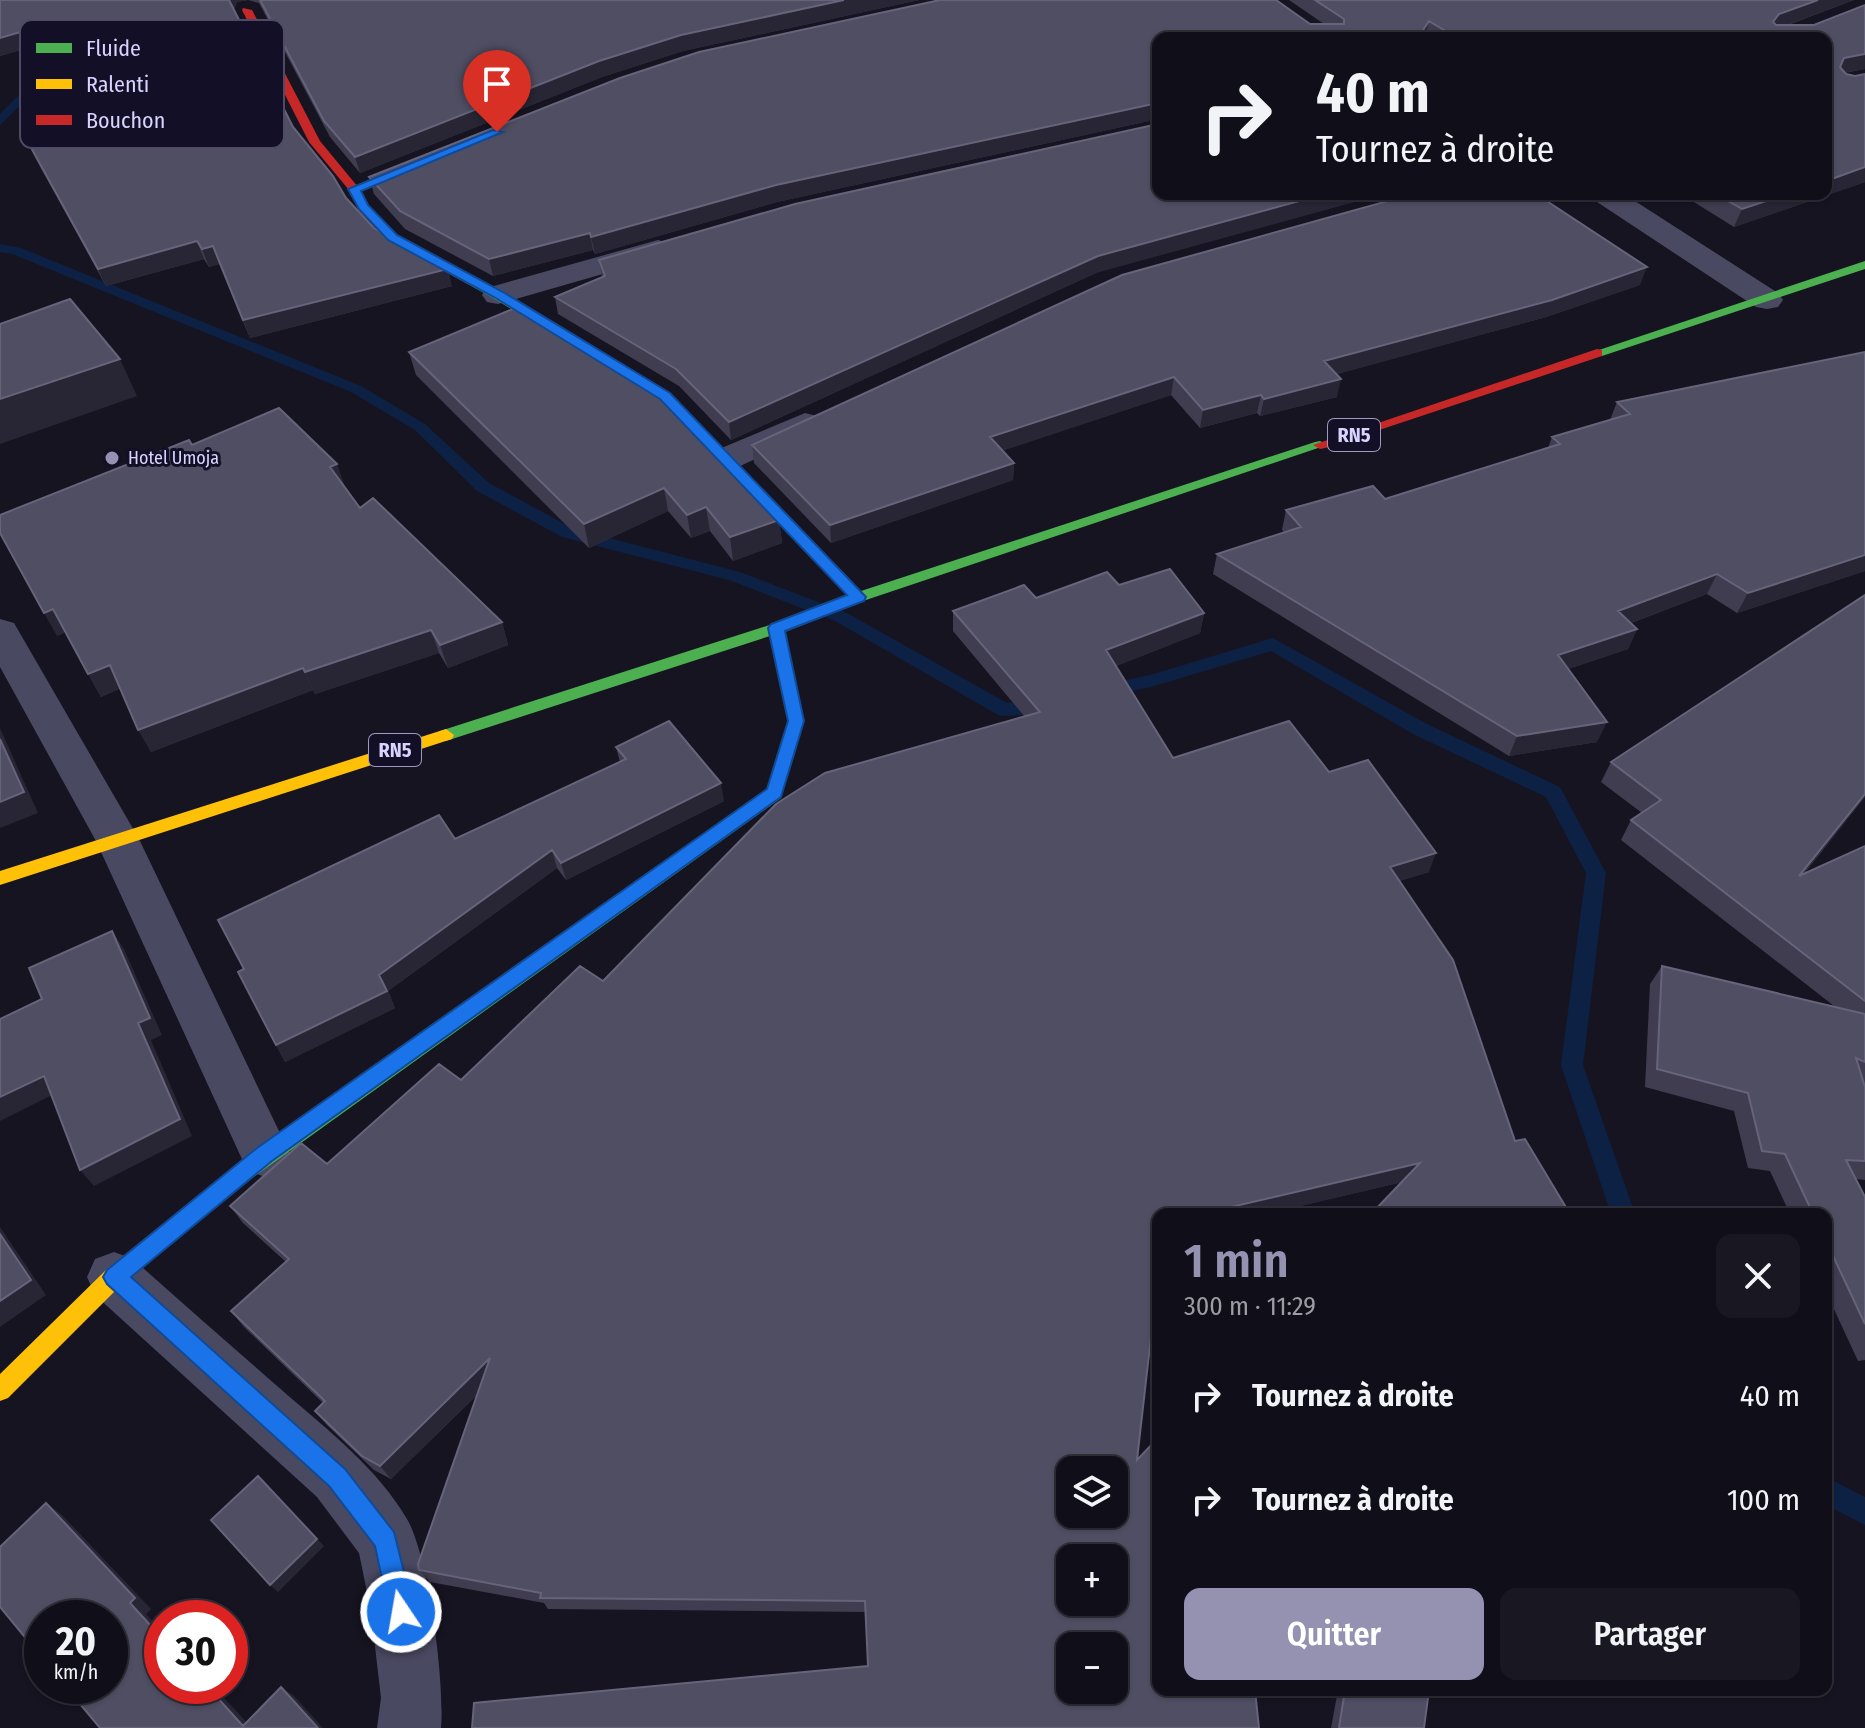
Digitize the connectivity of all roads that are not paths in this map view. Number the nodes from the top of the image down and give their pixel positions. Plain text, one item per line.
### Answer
1 (247, 10) dead end
2 (252, 20) edge
3 (284, 82) edge
4 (383, 178) edge
5 (354, 189) junction
6 (1613, 200) edge
7 (681, 242) edge
8 (1865, 265) edge
9 (498, 295) junction
10 (1767, 300) junction
11 (837, 408) edge
12 (724, 460) junction
13 (850, 600) junction
14 (783, 626) junction
15 (0, 632) edge
16 (117, 839) junction
17 (0, 878) edge
18 (265, 1154) junction
19 (114, 1277) junction
20 (0, 1390) edge
21 (409, 1728) edge

1 - 2 main road
3 - 5 main road
4 - 5 street
5 - 9 main road
6 - 10 street
7 - 9 street
8 - 10 main road, RN5
9 - 12 main road
10 - 13 main road, RN5
11 - 12 street
12 - 13 main road
13 - 14 main road, RN5
14 - 16 main road, RN5
14 - 18 main road
15 - 16 street
16 - 17 main road, RN5
16 - 18 street
18 - 19 main road
19 - 20 main road
19 - 21 street

